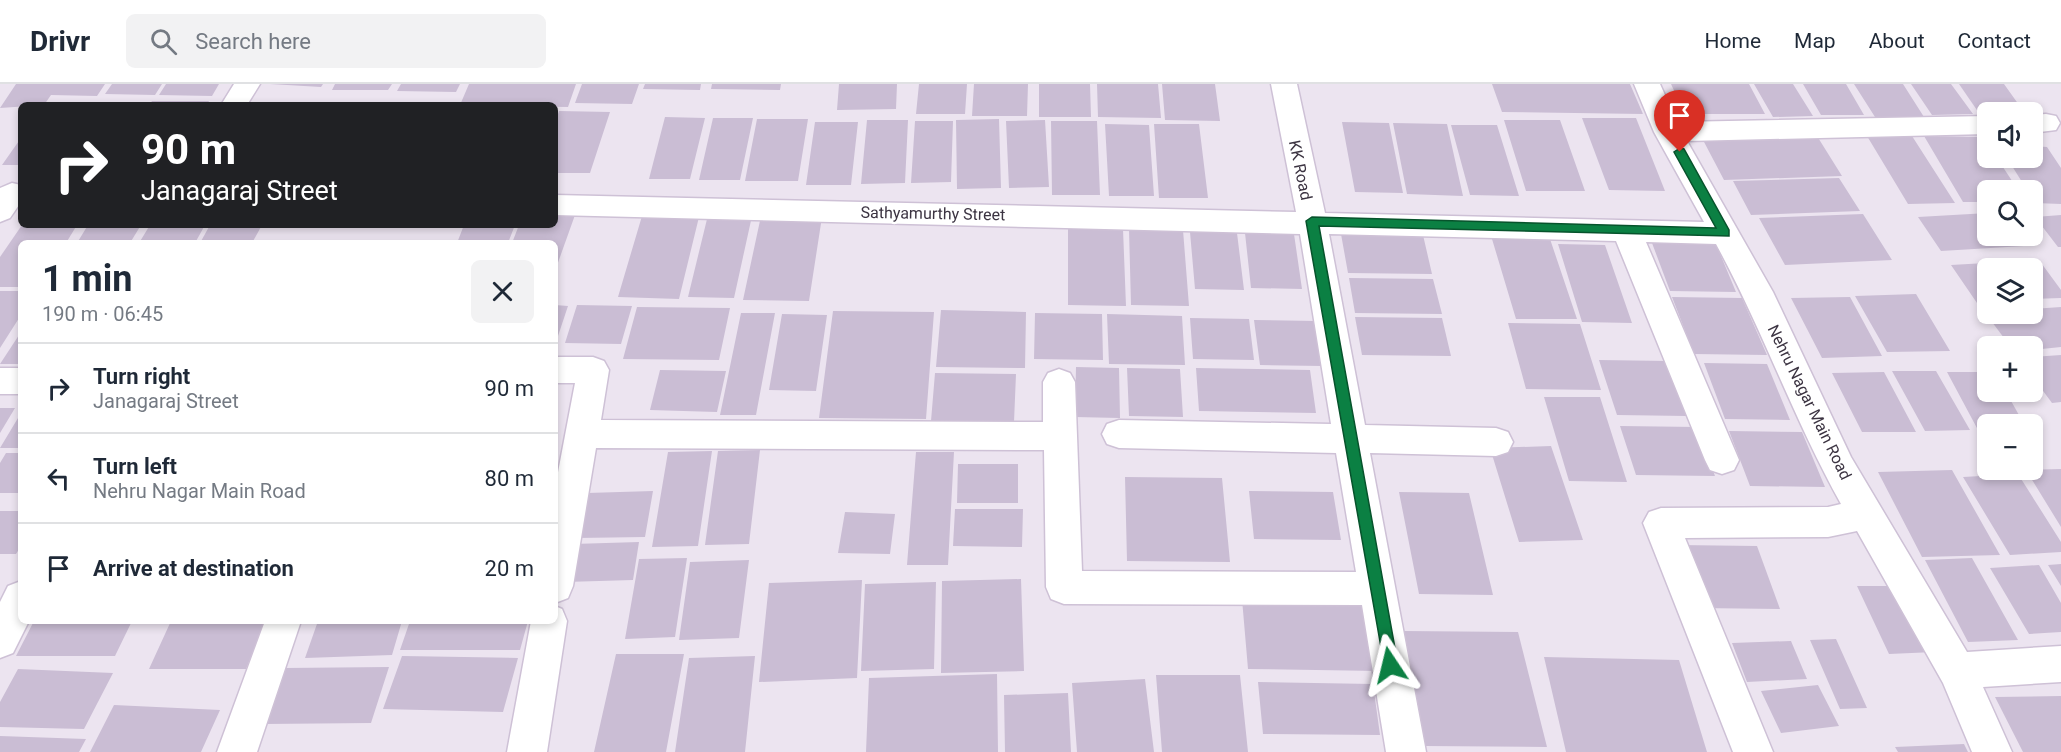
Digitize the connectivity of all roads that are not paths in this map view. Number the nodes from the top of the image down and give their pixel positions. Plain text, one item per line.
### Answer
1 (247, 84) edge
2 (1284, 84) edge
3 (1647, 84) edge
4 (236, 102) edge
5 (1977, 125) edge
6 (1668, 132) junction
7 (558, 204) edge
8 (1312, 221) junction
9 (1626, 230) junction
10 (1725, 233) junction
11 (558, 370) edge
12 (0, 381) edge
13 (18, 381) edge
14 (1059, 382) dead end
15 (581, 434) junction
16 (1119, 434) dead end
17 (1059, 436) junction
18 (1350, 437) junction
19 (1496, 442) dead end
20 (1722, 460) dead end
21 (1868, 513) junction
22 (558, 568) edge
23 (1377, 589) junction
24 (18, 604) edge
25 (282, 624) edge
26 (548, 624) edge
27 (0, 641) edge
28 (2061, 664) edge
29 (1957, 671) junction
30 (237, 752) edge
31 (527, 752) edge
32 (1406, 752) edge
33 (1753, 752) edge
34 (1992, 752) edge

1 - 4 street
2 - 8 street, KK Road
3 - 6 street, Nehru Nagar Main Road
5 - 6 street
6 - 10 street, Nehru Nagar Main Road
7 - 8 street, Sathyamurthy Street
8 - 9 street, Sathyamurthy Street
8 - 18 street, KK Road
9 - 10 street, Sathyamurthy Street
9 - 20 street
10 - 21 street, Nehru Nagar Main Road
11 - 15 street
12 - 13 street
14 - 17 street
15 - 17 street
15 - 22 street
16 - 18 street
17 - 23 street
18 - 19 street
18 - 23 street, KK Road
21 - 29 street, Nehru Nagar Main Road
21 - 33 street
23 - 32 street, KK Road
24 - 27 street
25 - 30 street
26 - 31 street
28 - 29 street
29 - 34 street, Nehru Nagar Main Road

